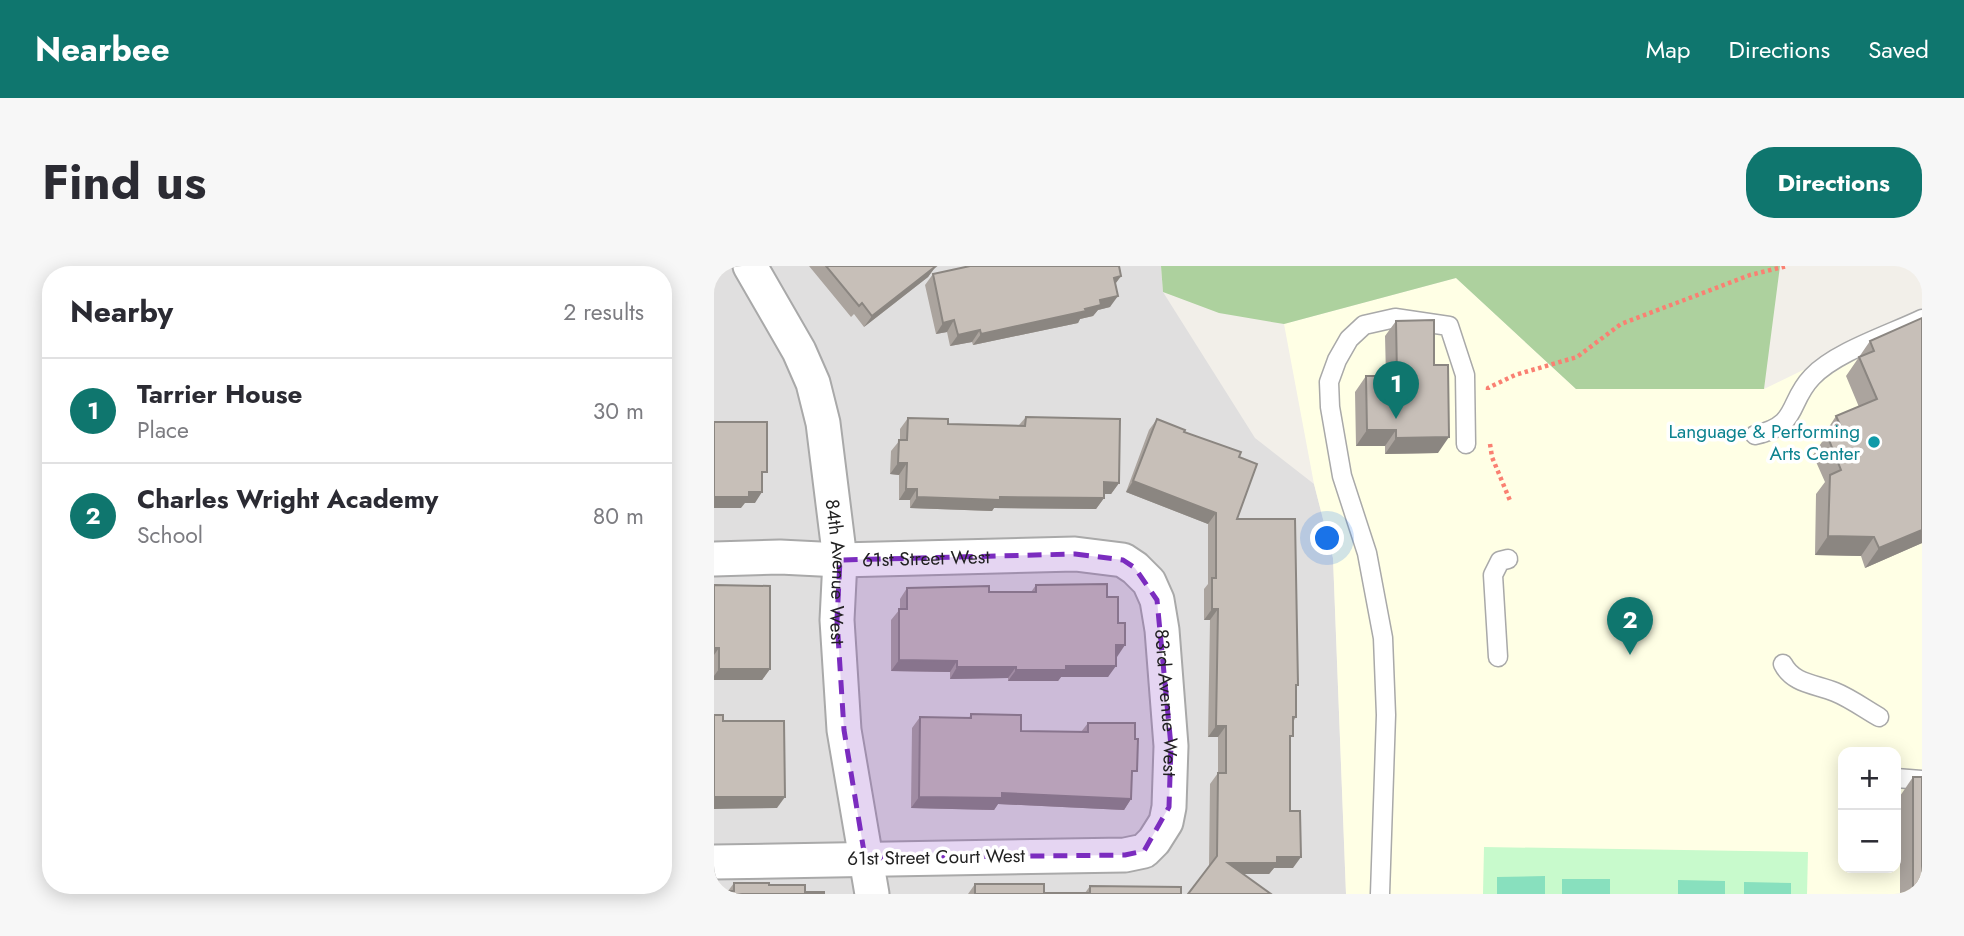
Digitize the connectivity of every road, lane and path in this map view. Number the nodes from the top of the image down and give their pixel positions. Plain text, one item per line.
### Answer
1 (750, 266) edge
2 (1787, 266) edge
3 (1922, 320) edge
4 (1488, 402) dead end
5 (1755, 435) dead end
6 (1489, 436) dead end
7 (1466, 444) dead end
8 (1511, 503) dead end
9 (714, 559) edge
10 (1508, 559) dead end
11 (840, 560) junction
12 (1135, 568) joint
13 (1499, 657) dead end
14 (1783, 664) dead end
15 (1879, 717) dead end
16 (1901, 778) edge
17 (1922, 780) edge
18 (1154, 841) joint
19 (865, 858) junction
20 (714, 862) edge
21 (872, 894) edge
22 (1380, 894) edge

1 - 11 street, 84th Avenue West
2 - 4 path
3 - 5 lane
6 - 8 path
7 - 22 lane
9 - 11 street, 61st Street West
10 - 13 lane
11 - 12 street, 61st Street West
11 - 19 street, 84th Avenue West
12 - 18 street, 83rd Avenue West
14 - 15 lane
16 - 17 lane
18 - 19 street, 61st Street Court West
19 - 20 street, 61st Street Court West
19 - 21 street, 84th Avenue West

